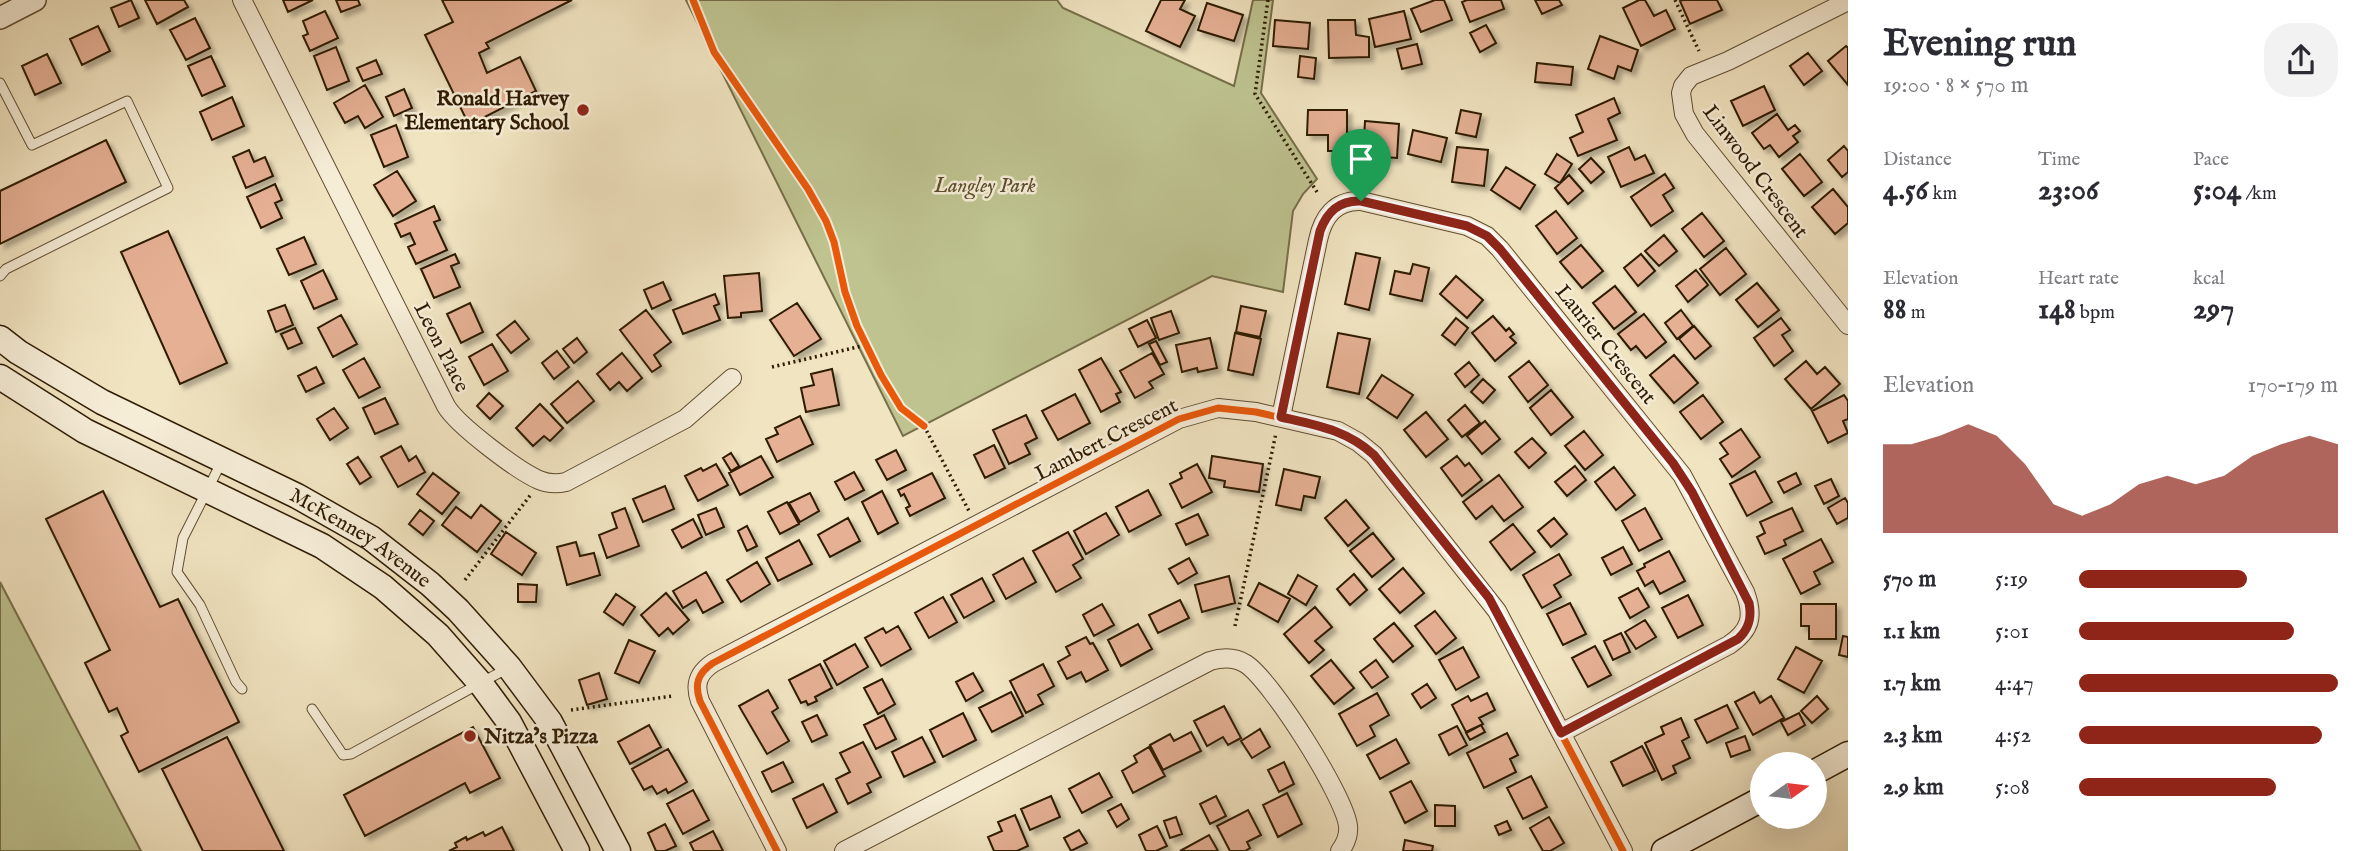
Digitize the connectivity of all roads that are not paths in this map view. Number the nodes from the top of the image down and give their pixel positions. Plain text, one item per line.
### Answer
1 (35, 0) edge
2 (242, 0) edge
3 (1848, 1) edge
4 (0, 18) edge
5 (0, 83) edge
6 (0, 276) edge
7 (1848, 325) edge
8 (0, 338) edge
9 (0, 377) edge
10 (732, 378) dead end
11 (1280, 417) junction
12 (222, 461) junction
13 (206, 489) junction
14 (509, 667) junction
15 (481, 684) junction
16 (242, 690) dead end
17 (312, 709) dead end
18 (1561, 733) junction
19 (1848, 754) edge
20 (1827, 765) edge
21 (1750, 805) edge
22 (577, 851) edge
23 (618, 851) edge
24 (777, 851) edge
25 (844, 851) edge
26 (1340, 851) edge
27 (1623, 851) edge
28 (1664, 851) edge

1 - 4 street
2 - 10 street, Leon Place
3 - 7 street, Linwood Crescent
5 - 6 lane
8 - 12 main road, McKenney Avenue
9 - 13 main road, McKenney Avenue
11 - 18 street, Lambert Crescent
11 - 18 street, Laurier Crescent
11 - 24 street, Lambert Crescent
12 - 13 lane
12 - 14 main road, McKenney Avenue
13 - 15 main road, McKenney Avenue
13 - 16 lane
14 - 15 lane
14 - 23 main road, McKenney Avenue
15 - 17 lane
15 - 22 main road, McKenney Avenue
18 - 27 street, Lambert Crescent
19 - 20 main road
21 - 28 main road
25 - 26 street

